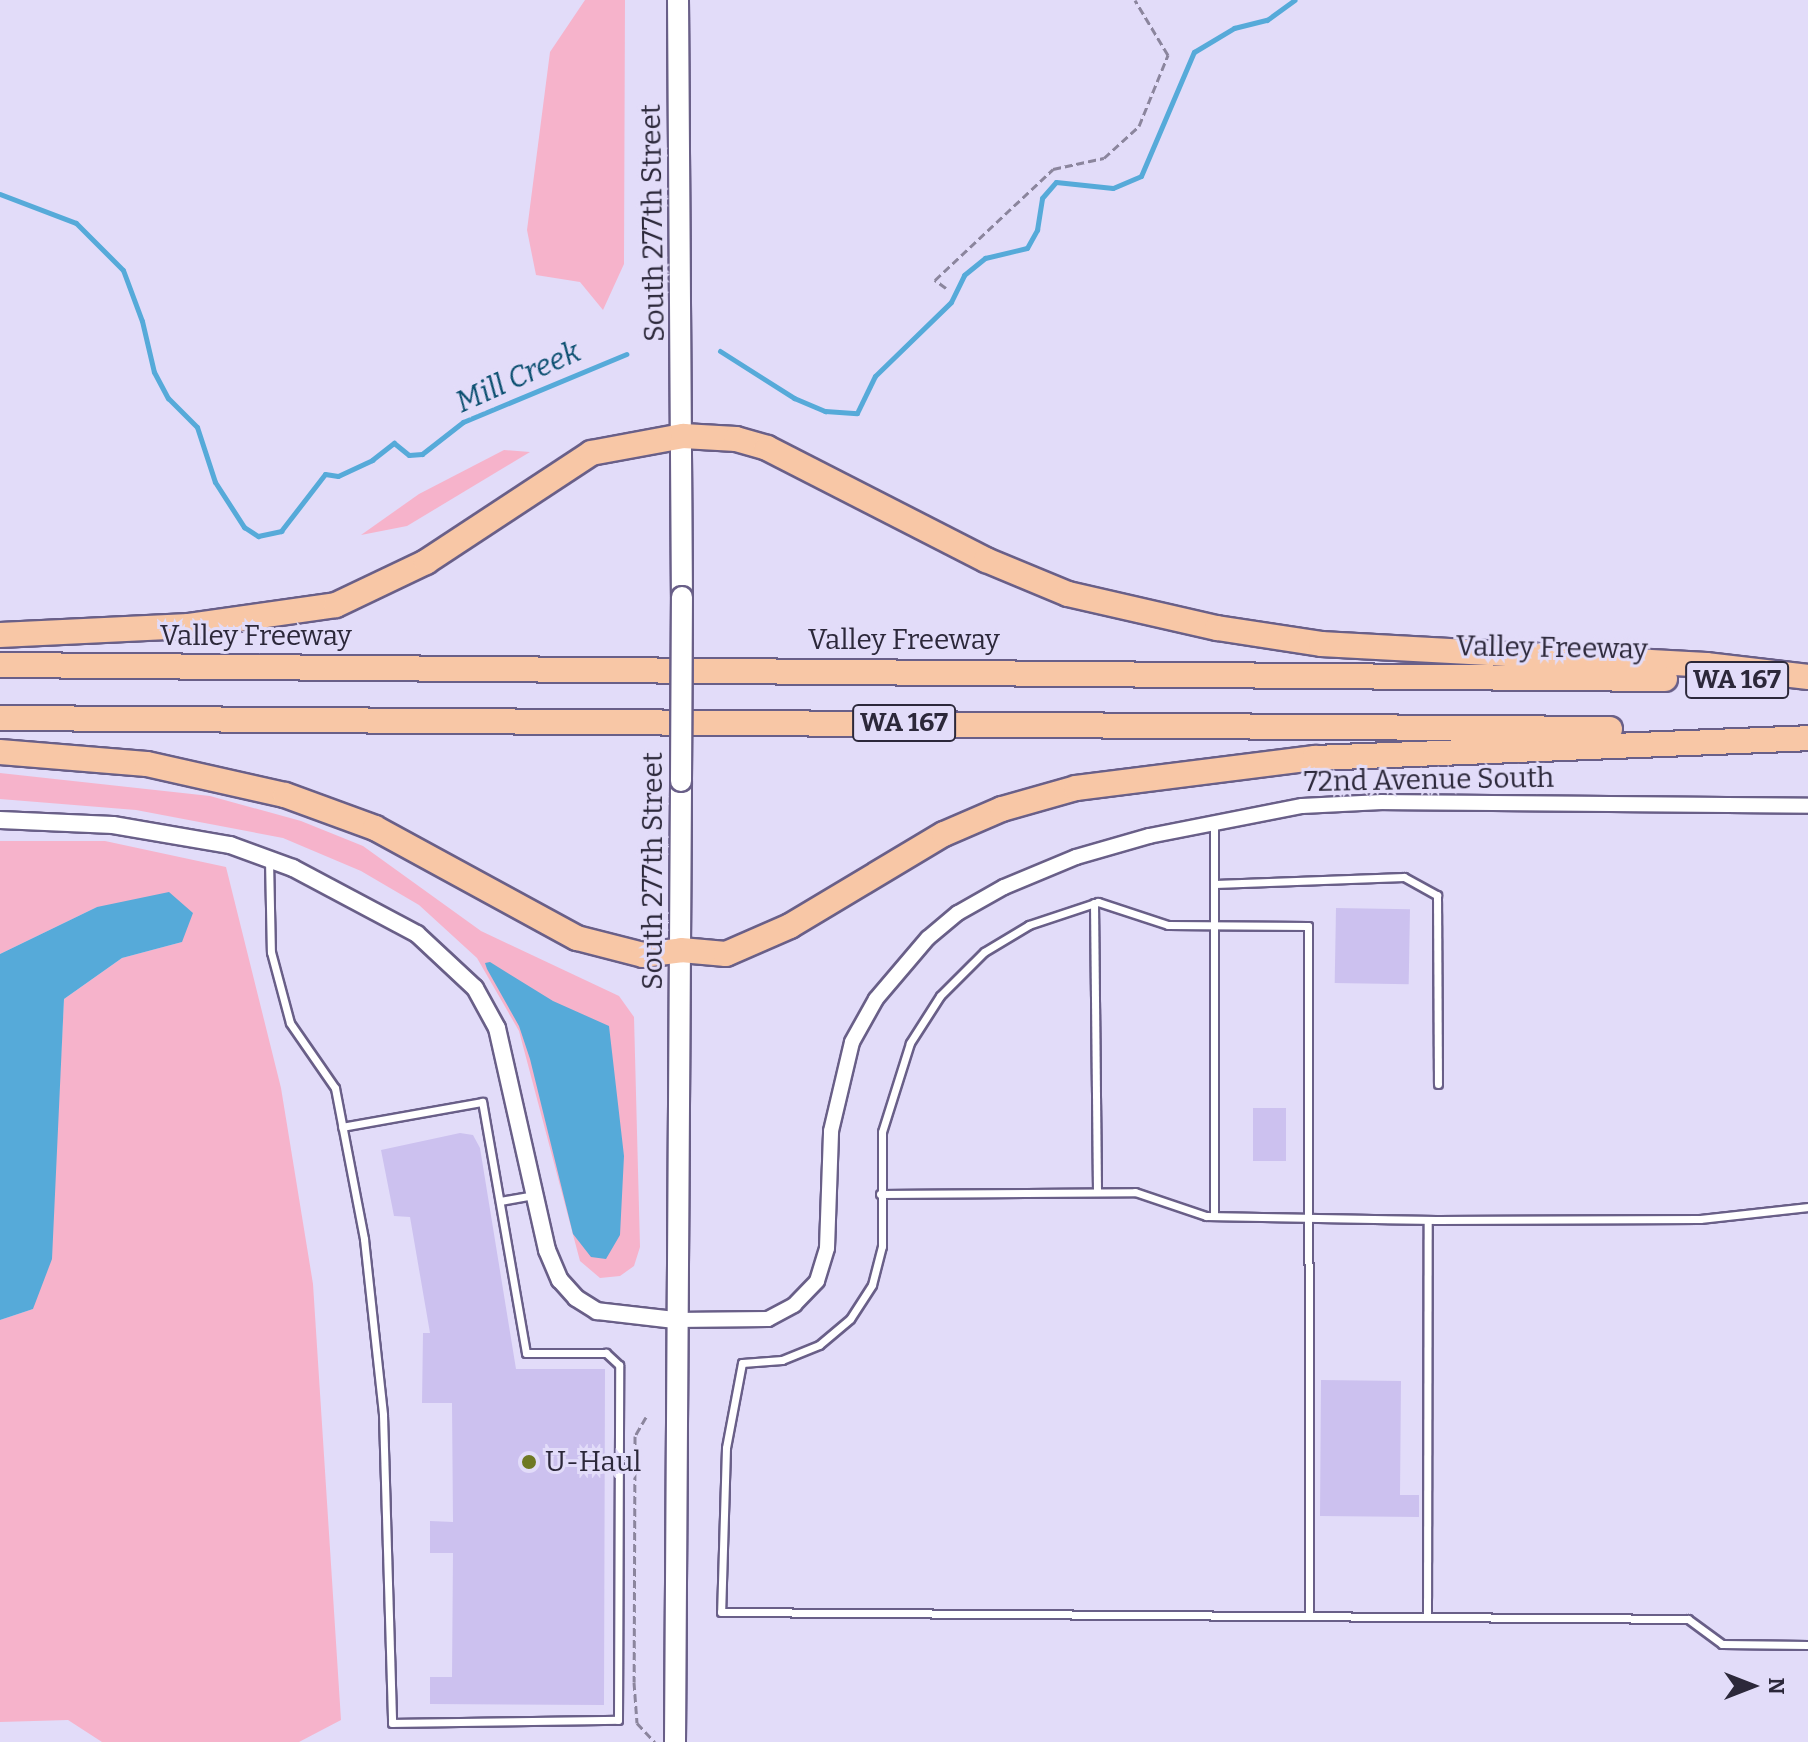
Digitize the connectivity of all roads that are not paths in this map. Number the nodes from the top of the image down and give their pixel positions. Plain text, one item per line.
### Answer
1 (678, 0) edge
2 (683, 436) junction
3 (0, 635) edge
4 (0, 665) edge
5 (1808, 678) edge
6 (0, 718) edge
7 (1808, 731) edge
8 (1808, 738) edge
9 (0, 752) edge
10 (1808, 806) edge
11 (0, 820) edge
12 (1214, 820) junction
13 (269, 858) junction
14 (1215, 884) junction
15 (1094, 903) junction
16 (1216, 926) junction
17 (681, 950) junction
18 (1438, 1084) dead end
19 (342, 1127) junction
20 (1097, 1192) junction
21 (536, 1194) junction
22 (880, 1194) junction
23 (500, 1201) junction
24 (1808, 1207) edge
25 (1308, 1215) junction
26 (1214, 1216) junction
27 (1428, 1220) junction
28 (675, 1320) junction
29 (1309, 1615) junction
30 (1427, 1616) junction
31 (1808, 1645) edge
32 (675, 1742) edge

1 - 2 main road, South 277th Street
2 - 3 highway
2 - 5 highway
2 - 17 main road, South 277th Street, bridge
4 - 5 highway, Valley Freeway / WA 167
6 - 7 highway, WA 167
8 - 17 highway
9 - 17 highway
10 - 12 street, 72nd Avenue South
11 - 13 street, 72nd Avenue South
12 - 14 lane
12 - 28 street, 72nd Avenue South
13 - 19 lane
13 - 21 street, 72nd Avenue South
14 - 16 lane
14 - 18 lane
15 - 16 lane
15 - 20 lane
15 - 22 lane
16 - 25 lane
16 - 26 lane
17 - 28 main road, South 277th Street
19 - 23 lane
19 - 23 lane
20 - 22 lane
20 - 26 lane
21 - 23 lane
21 - 28 street, 72nd Avenue South
22 - 29 lane
24 - 27 lane
25 - 26 lane
25 - 27 lane
25 - 29 lane
27 - 30 lane
28 - 32 main road, South 277th Street
29 - 30 lane
30 - 31 lane

